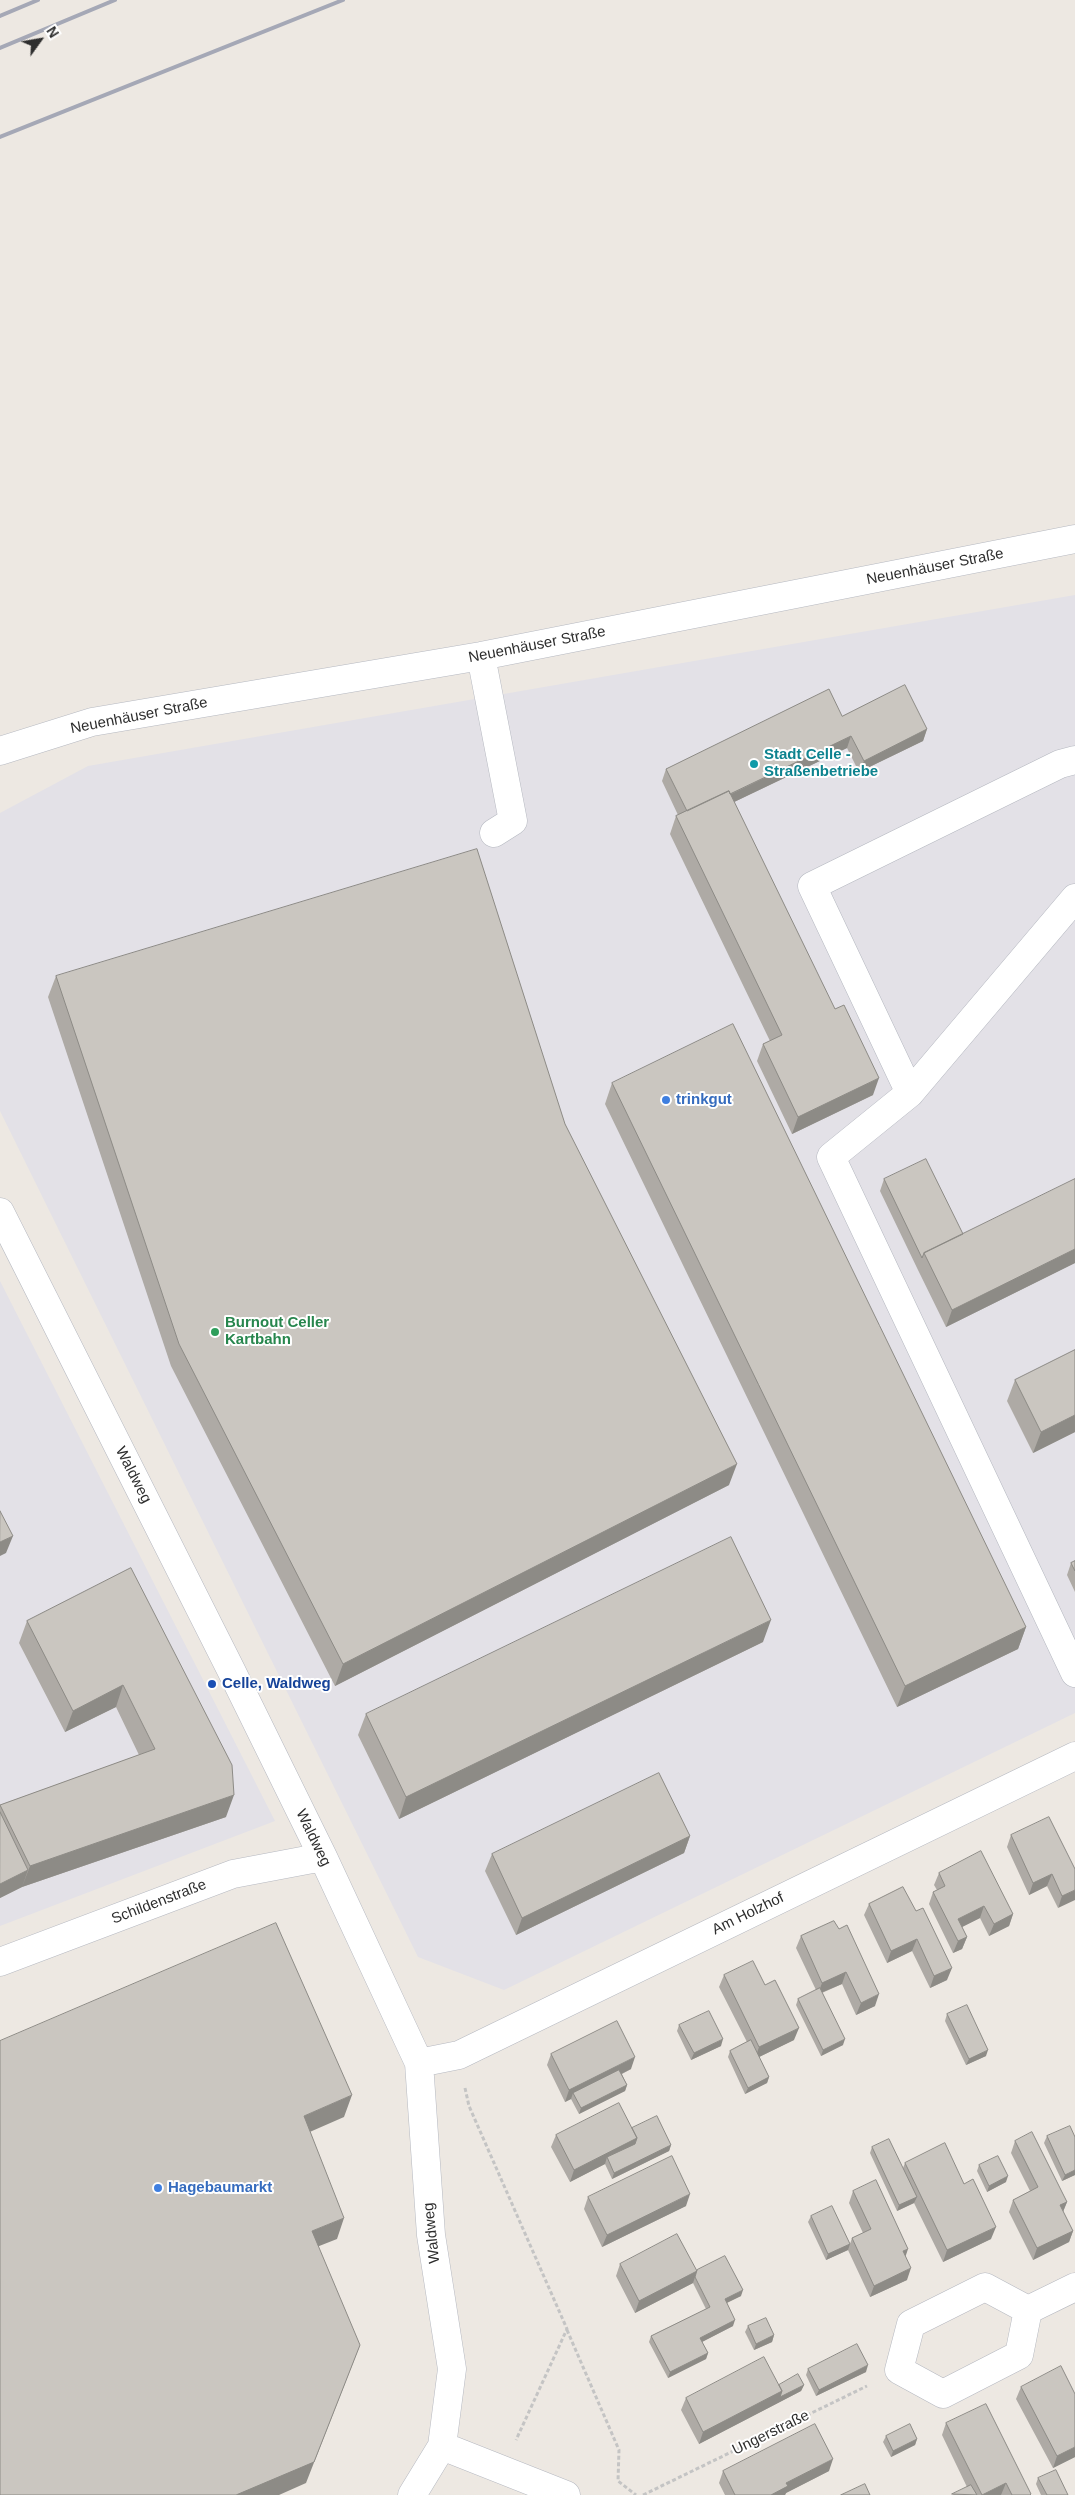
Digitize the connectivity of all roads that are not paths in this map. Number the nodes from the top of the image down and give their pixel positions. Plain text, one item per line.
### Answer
1 (1075, 540) edge
2 (481, 656) junction
3 (0, 751) edge
4 (1075, 760) edge
5 (494, 833) dead end
6 (1075, 898) edge
7 (910, 1093) junction
8 (0, 1212) edge
9 (1075, 1673) edge
10 (1075, 1756) edge
11 (322, 1857) junction
12 (0, 1962) edge
13 (418, 2063) junction
14 (1075, 2287) edge
15 (1028, 2310) junction
16 (442, 2446) junction
17 (412, 2495) edge
18 (566, 2495) edge

1 - 2 street, Neuenhäuser Straße
2 - 3 street, Neuenhäuser Straße
2 - 5 street
4 - 7 street
6 - 7 street
7 - 9 street
8 - 11 street, Waldweg
10 - 13 street, Am Holzhof
11 - 12 street, Schildenstraße
11 - 13 street, Waldweg
13 - 16 street, Waldweg
14 - 15 street
15 - 15 street
16 - 17 street
16 - 18 street

